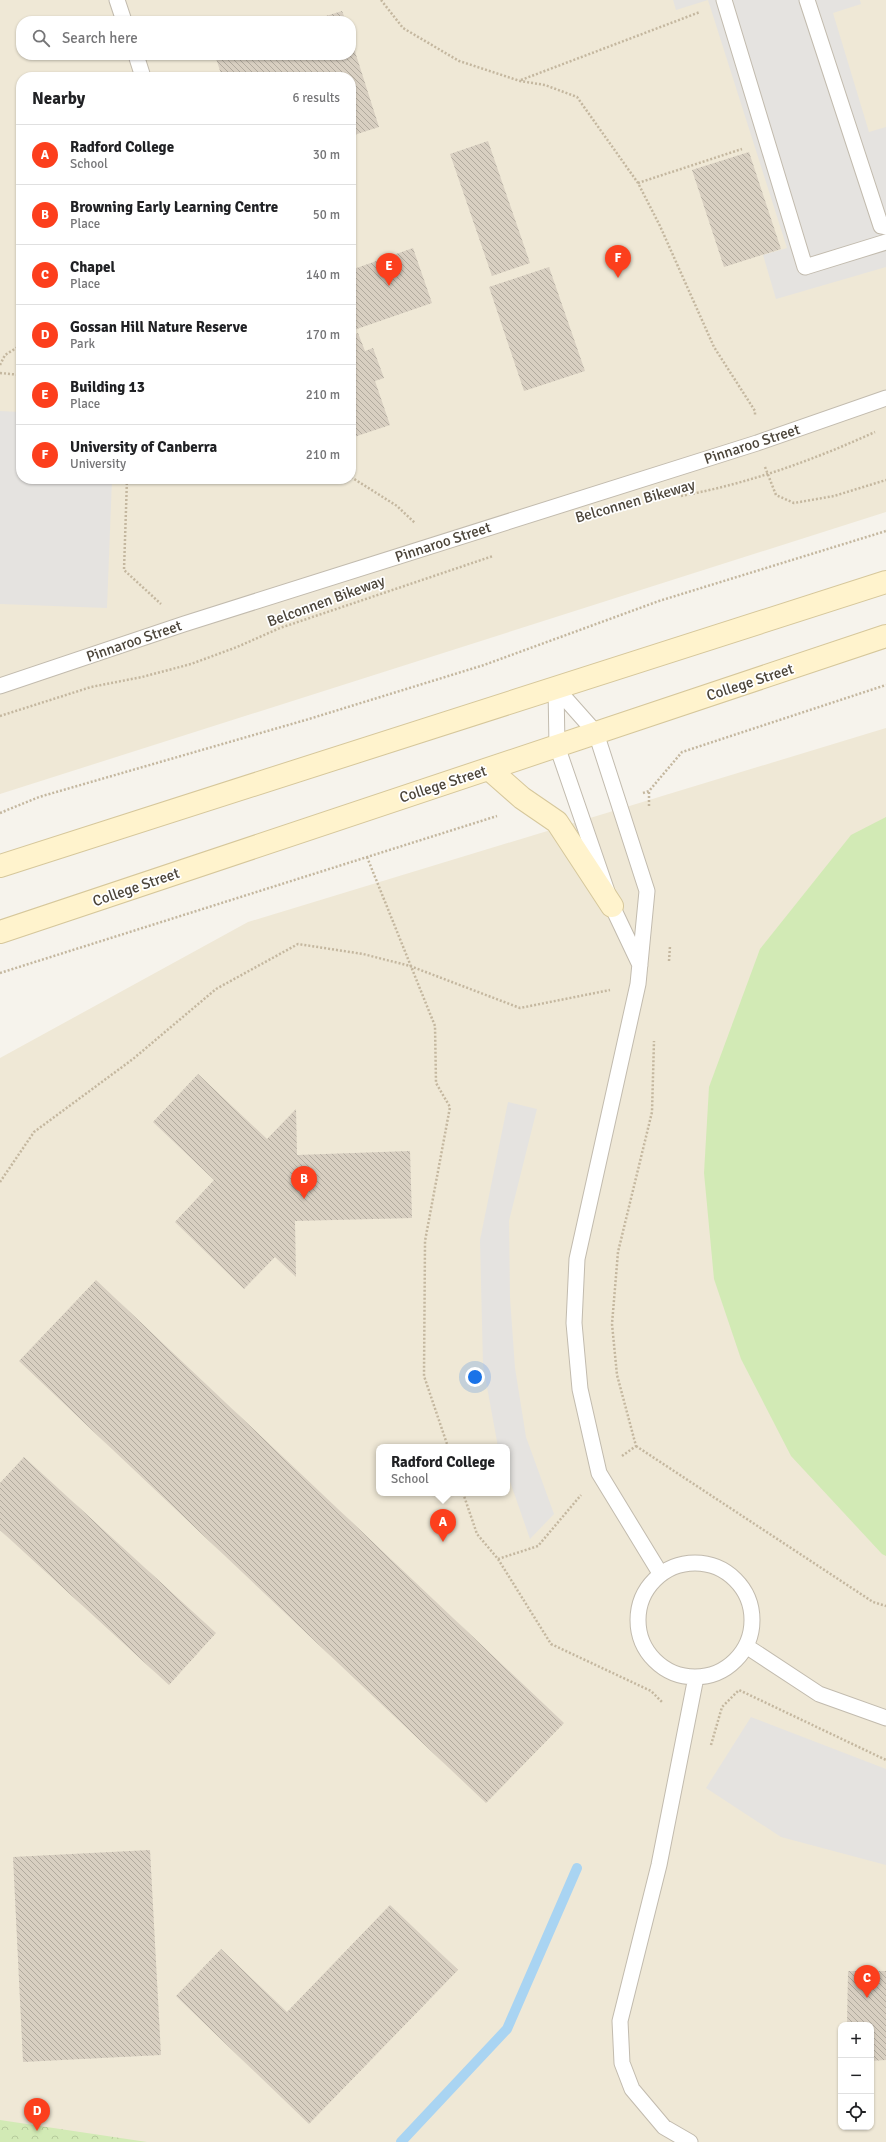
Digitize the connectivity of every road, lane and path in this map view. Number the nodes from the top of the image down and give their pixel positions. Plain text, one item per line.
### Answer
1 (118, 0) edge
2 (381, 0) edge
3 (724, 0) edge
4 (807, 0) edge
5 (123, 16) edge
6 (703, 20) dead end
7 (138, 60) edge
8 (141, 72) edge
9 (520, 80) junction
10 (745, 148) dead end
11 (638, 183) junction
12 (886, 227) edge
13 (886, 242) edge
14 (16, 348) edge
15 (0, 365) edge
16 (0, 373) edge
17 (16, 375) edge
18 (886, 398) edge
19 (881, 430) dead end
20 (756, 443) junction
21 (767, 475) junction
22 (356, 480) edge
23 (886, 480) edge
24 (127, 484) edge
25 (678, 497) dead end
26 (886, 531) edge
27 (437, 544) junction
28 (496, 555) dead end
29 (886, 582) edge
30 (184, 624) junction
31 (883, 642) edge
32 (886, 685) edge
33 (0, 686) edge
34 (556, 688) junction
35 (0, 716) edge
36 (596, 733) junction
37 (557, 746) junction
38 (489, 769) junction
39 (0, 813) edge
40 (503, 814) dead end
41 (648, 814) dead end
42 (367, 857) junction
43 (0, 866) edge
44 (612, 906) junction
45 (0, 932) edge
46 (669, 938) dead end
47 (410, 966) junction
48 (640, 966) junction
49 (667, 969) dead end
50 (0, 972) edge
51 (638, 984) junction
52 (654, 1036) dead end
53 (0, 1182) edge
54 (447, 1444) edge
55 (636, 1446) junction
56 (599, 1473) junction
57 (465, 1496) edge
58 (498, 1559) junction
59 (660, 1573) junction
60 (886, 1606) edge
61 (746, 1646) junction
62 (696, 1677) junction
63 (666, 1706) dead end
64 (886, 1718) edge
65 (710, 1751) dead end
66 (886, 1760) edge
67 (690, 2142) edge

1 - 5 lane
2 - 9 path
3 - 13 lane
4 - 12 lane
6 - 9 path
7 - 8 lane
9 - 11 path
10 - 11 path
11 - 20 path
14 - 15 path
16 - 17 path
18 - 20 lane, Pinnaroo Street
19 - 21 path, Belconnen Bikeway
20 - 27 lane, Pinnaroo Street
21 - 23 path
21 - 25 path, Belconnen Bikeway
22 - 27 path
24 - 30 path
26 - 39 path
27 - 30 lane, Pinnaroo Street
28 - 35 path, Belconnen Bikeway
29 - 34 street
30 - 33 lane, Pinnaroo Street
31 - 36 street, College Street
32 - 41 path
34 - 36 lane
34 - 37 lane
34 - 43 street
36 - 37 street, College Street
36 - 48 lane
37 - 38 street, College Street
37 - 44 lane
38 - 44 street
38 - 45 street, College Street
40 - 42 path
42 - 47 path
42 - 50 path
44 - 48 lane
46 - 49 path
47 - 51 path
47 - 53 path
47 - 54 path
48 - 51 lane
51 - 56 lane
52 - 55 path
55 - 56 path
55 - 60 path
56 - 58 path
56 - 59 lane
57 - 58 path
58 - 63 path
59 - 61 lane
59 - 62 lane
61 - 62 lane
61 - 64 lane
62 - 67 lane
65 - 66 path

